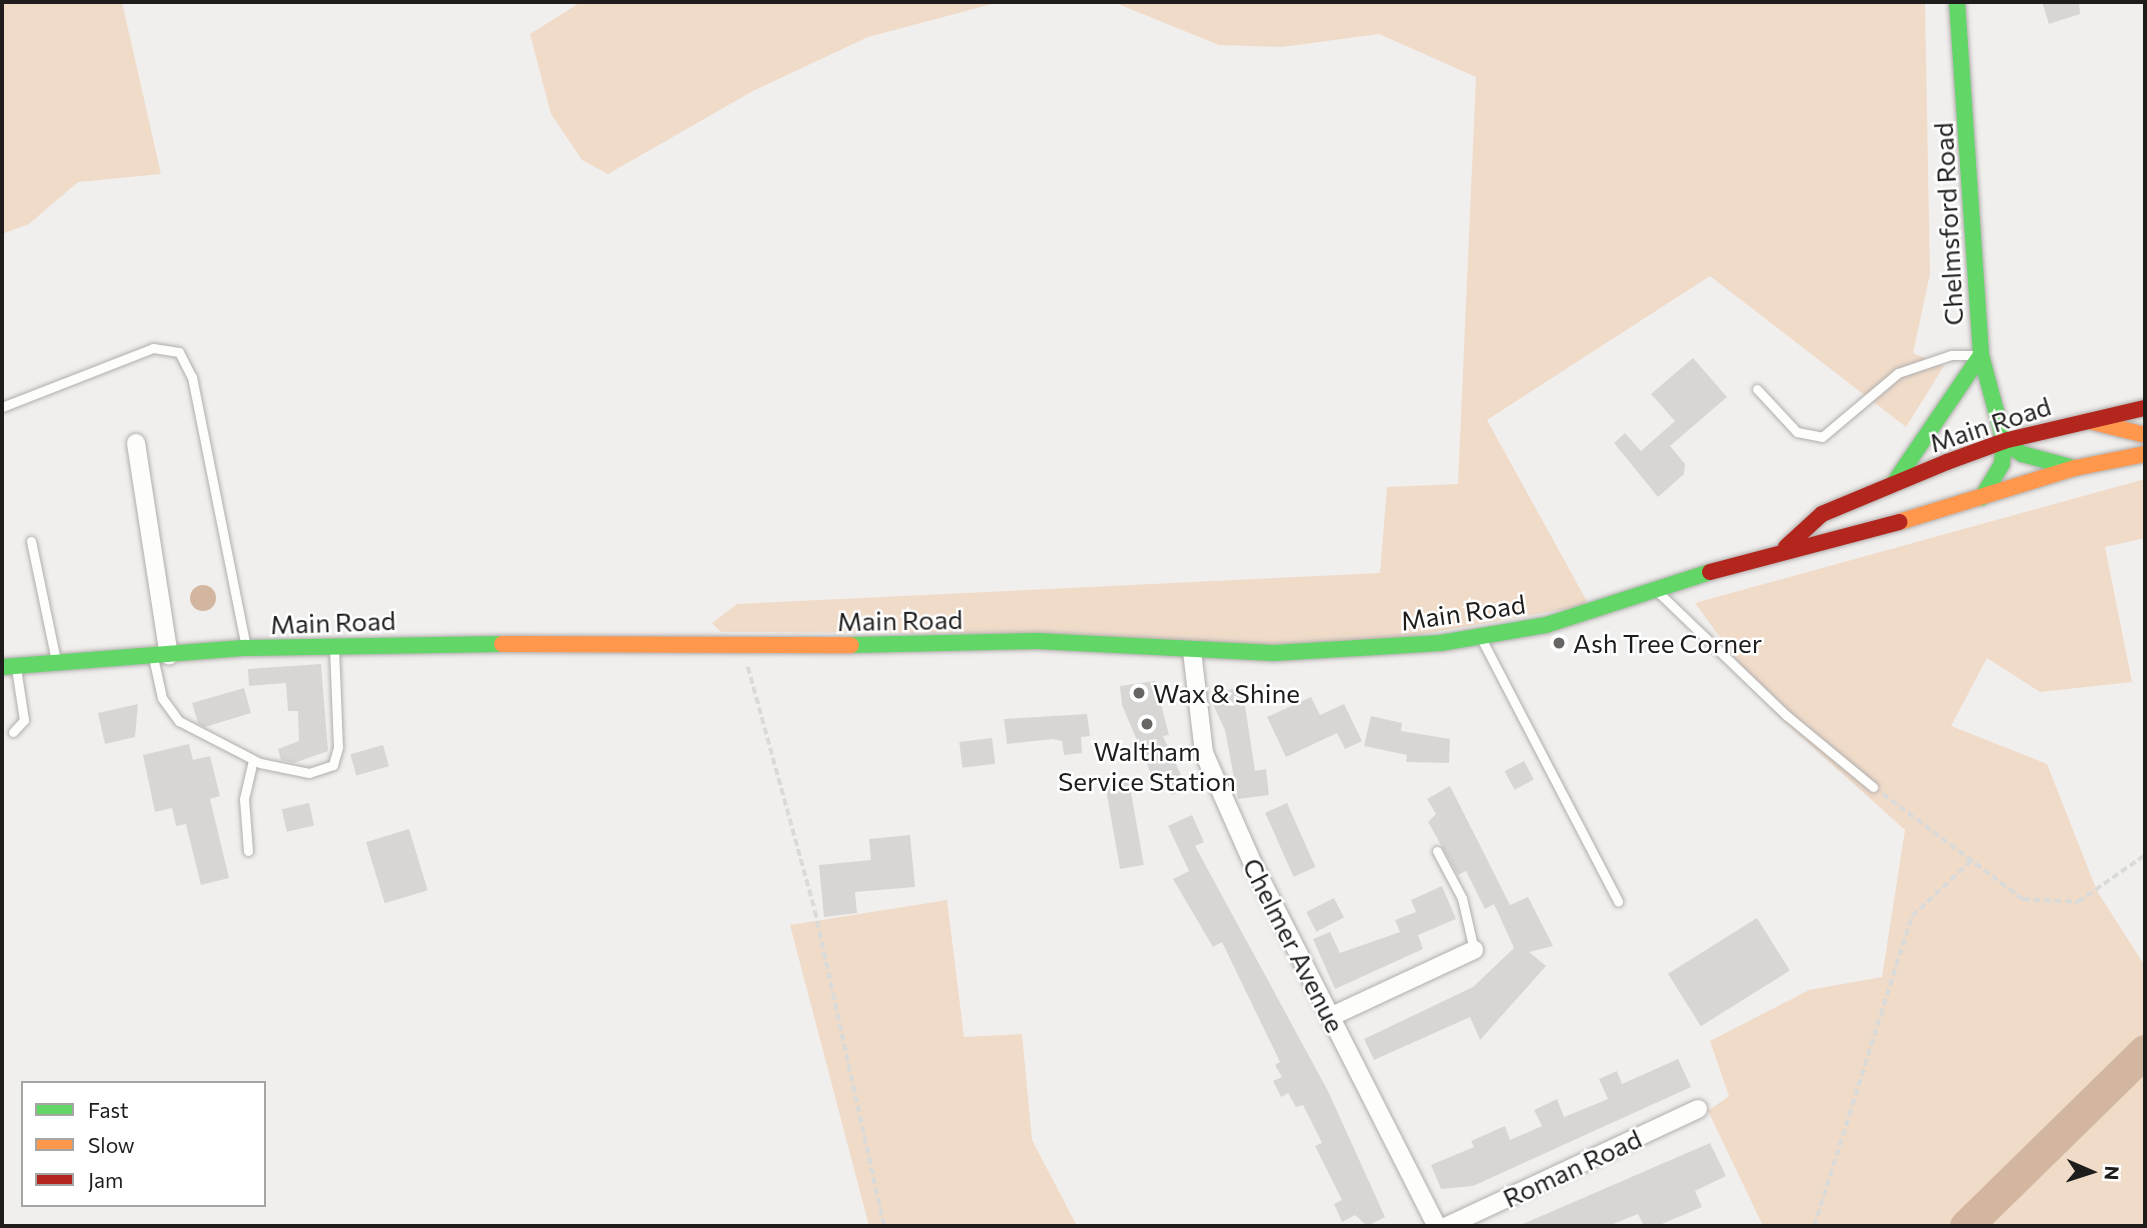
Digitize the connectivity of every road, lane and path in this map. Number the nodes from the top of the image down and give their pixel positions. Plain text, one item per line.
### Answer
1 (1957, 2) edge
2 (1981, 355) junction
3 (1758, 389) dead end
4 (2, 407) edge
5 (2145, 408) edge
6 (2089, 421) junction
7 (2145, 435) edge
8 (2004, 441) junction
9 (136, 443) dead end
10 (2145, 454) edge
11 (2075, 468) junction
12 (1894, 483) junction
13 (1982, 497) junction
14 (31, 541) dead end
15 (1786, 547) junction
16 (1658, 592) junction
17 (1480, 636) junction
18 (334, 646) junction
19 (246, 648) junction
20 (744, 648) junction
21 (1192, 651) junction
22 (161, 656) junction
23 (57, 666) junction
24 (9, 667) edge
25 (13, 732) dead end
26 (253, 760) junction
27 (1873, 787) joint
28 (248, 851) dead end
29 (1437, 851) dead end
30 (2145, 855) edge
31 (1971, 861) junction
32 (1618, 901) dead end
33 (1474, 950) joint
34 (1330, 1017) junction
35 (1698, 1110) dead end
36 (884, 1226) edge
37 (1437, 1226) edge
38 (1447, 1226) edge
39 (1814, 1226) edge

1 - 2 main road, Chelmsford Road
2 - 3 lane
2 - 8 main road, Chelmsford Road
2 - 12 main road
4 - 19 lane
5 - 6 main road, Main Road
6 - 7 main road
6 - 8 main road, Main Road
8 - 11 main road
8 - 12 main road, Main Road
8 - 13 main road, Chelmsford Road
9 - 22 street
10 - 11 main road, Main Road
11 - 13 main road, Main Road
12 - 15 main road, Main Road
13 - 15 main road, Main Road
14 - 23 lane
15 - 16 main road, Main Road
16 - 17 main road, Main Road
16 - 27 lane
17 - 21 main road, Main Road
17 - 32 lane
18 - 19 main road, Main Road
18 - 20 main road, Main Road
18 - 26 lane
19 - 22 main road, Main Road
20 - 21 main road, Main Road
20 - 36 path
21 - 34 street, Chelmer Avenue
22 - 23 main road, Main Road
22 - 26 lane
23 - 24 main road, Main Road
24 - 25 lane
26 - 28 lane
27 - 31 path
29 - 33 lane
30 - 31 path
31 - 39 path
33 - 34 street
34 - 37 street, Chelmer Avenue
35 - 38 street, Roman Road

